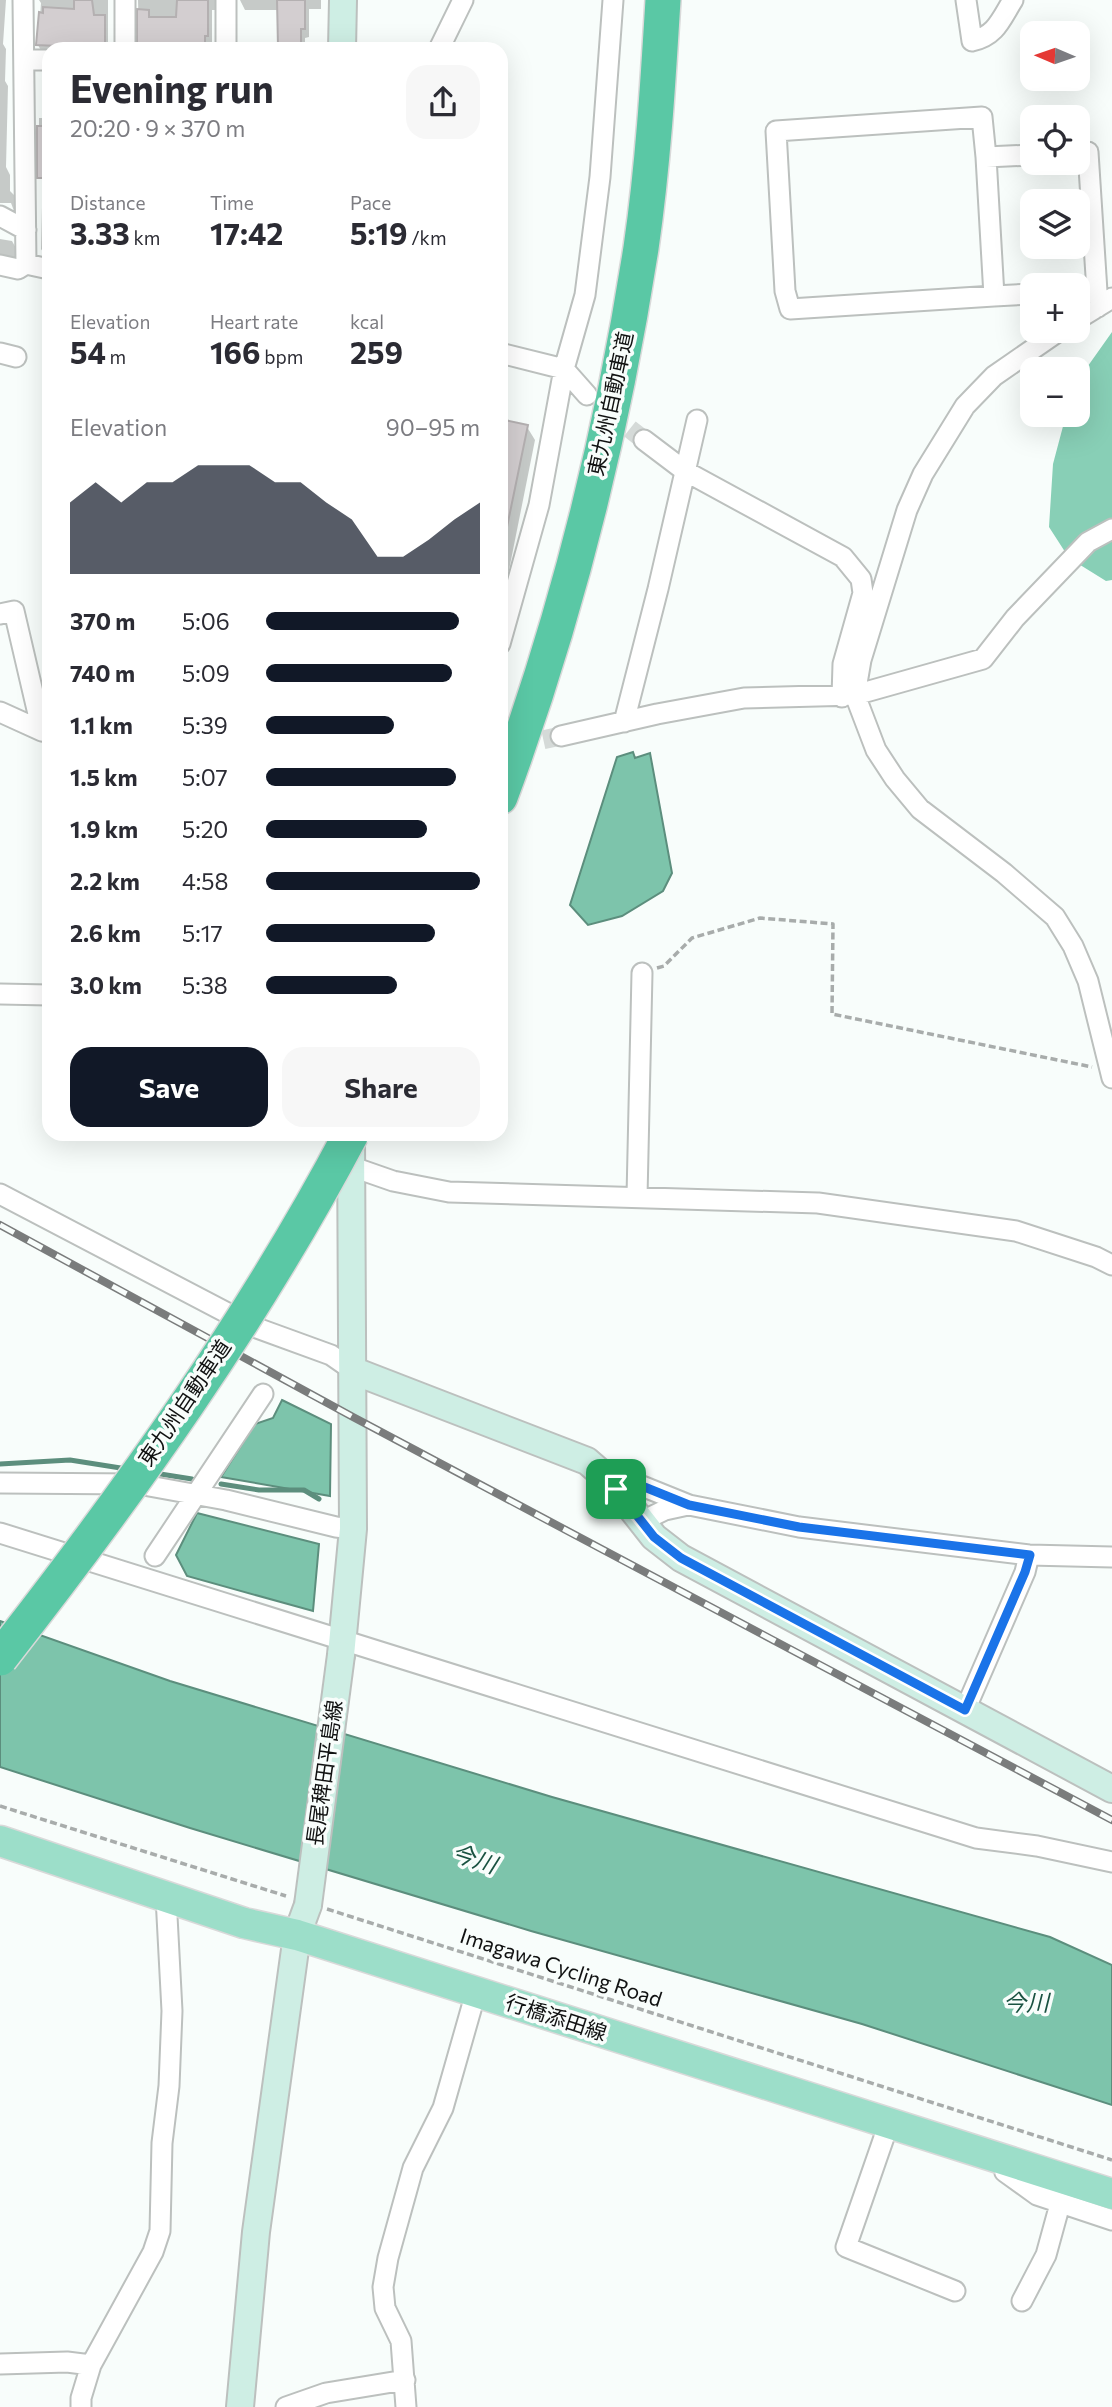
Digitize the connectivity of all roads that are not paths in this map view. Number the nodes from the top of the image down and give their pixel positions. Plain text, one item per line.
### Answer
1 (23, 0) edge
2 (125, 0) edge
3 (226, 0) edge
4 (343, 0) edge
5 (463, 0) edge
6 (612, 0) edge
7 (663, 0) edge
8 (966, 0) edge
9 (1013, 0) edge
10 (125, 42) edge
11 (226, 42) edge
12 (342, 42) edge
13 (442, 42) edge
14 (24, 60) junction
15 (42, 60) edge
16 (1020, 156) edge
17 (986, 157) junction
18 (1089, 175) edge
19 (0, 216) edge
20 (26, 230) junction
21 (26, 264) junction
22 (0, 265) edge
23 (42, 267) edge
24 (1020, 295) edge
25 (995, 296) junction
26 (1096, 298) edge
27 (1042, 343) edge
28 (508, 356) edge
29 (564, 369) junction
30 (587, 395) dead end
31 (697, 420) dead end
32 (643, 440) tunnel mouth
33 (685, 471) junction
34 (1112, 529) edge
35 (0, 614) edge
36 (508, 615) edge
37 (849, 696) junction
38 (0, 712) edge
39 (42, 717) edge
40 (624, 722) junction
41 (42, 730) edge
42 (561, 736) tunnel mouth
43 (508, 775) edge
44 (642, 973) road end
45 (0, 994) edge
46 (42, 995) edge
47 (1111, 1074) edge
48 (350, 1150) edge
49 (0, 1194) edge
50 (637, 1197) junction
51 (1112, 1265) edge
52 (354, 1371) junction
53 (263, 1394) dead end
54 (0, 1483) edge
55 (616, 1489) junction
56 (194, 1494) junction
57 (689, 1505) junction
58 (642, 1521) junction
59 (353, 1529) junction
60 (0, 1533) edge
61 (1030, 1555) junction
62 (155, 1556) dead end
63 (1112, 1556) edge
64 (342, 1648) junction
65 (0, 1658) edge
66 (965, 1710) junction
67 (1112, 1789) edge
68 (0, 1841) edge
69 (1112, 1862) edge
70 (166, 1897) junction
71 (297, 1936) junction
72 (475, 1992) junction
73 (889, 2123) junction
74 (1008, 2161) junction
75 (1112, 2194) edge
76 (1060, 2204) junction
77 (1112, 2220) edge
78 (955, 2291) dead end
79 (1022, 2301) dead end
80 (0, 2364) edge
81 (91, 2365) junction
82 (405, 2380) junction
83 (81, 2407) edge
84 (240, 2407) edge
85 (286, 2407) edge
86 (406, 2407) edge

1 - 14 street
2 - 10 street
3 - 11 street
4 - 12 main road
5 - 13 street
6 - 29 street
7 - 43 highway, 東九州自動車道
8 - 9 street
14 - 15 street
14 - 20 street
16 - 17 street
17 - 25 street
17 - 25 street
18 - 26 street
19 - 20 street
20 - 21 street
21 - 22 street
21 - 23 street
24 - 25 street
27 - 37 street
28 - 29 street
29 - 30 street
29 - 36 street
31 - 33 street
32 - 33 street
33 - 37 street
33 - 40 street
34 - 37 street
35 - 39 street
37 - 40 street
37 - 47 street
38 - 41 street
40 - 42 street
44 - 50 street
45 - 46 street
48 - 50 street
48 - 52 main road, 長尾稗田平島線
48 - 65 highway, 東九州自動車道, bridge
49 - 52 street
50 - 51 street
52 - 55 main road
52 - 59 main road, 長尾稗田平島線
53 - 56 street
54 - 56 street
55 - 57 street
55 - 58 main road
56 - 59 street
56 - 62 street
57 - 58 street
57 - 61 street
58 - 66 main road
59 - 64 main road, 長尾稗田平島線
60 - 64 street
61 - 63 street
61 - 66 street
64 - 69 street
64 - 71 main road, 長尾稗田平島線, bridge
66 - 67 main road
68 - 70 main road, 行橋添田線
70 - 71 main road, 行橋添田線
70 - 81 street
71 - 72 main road, 行橋添田線
71 - 84 main road, 長尾稗田平島線
72 - 73 main road, 行橋添田線
72 - 82 street
73 - 74 main road, 行橋添田線
73 - 78 street
74 - 75 main road, 行橋添田線
74 - 76 street
76 - 77 street
76 - 79 street
80 - 81 street
81 - 83 street
82 - 85 street
82 - 86 street

